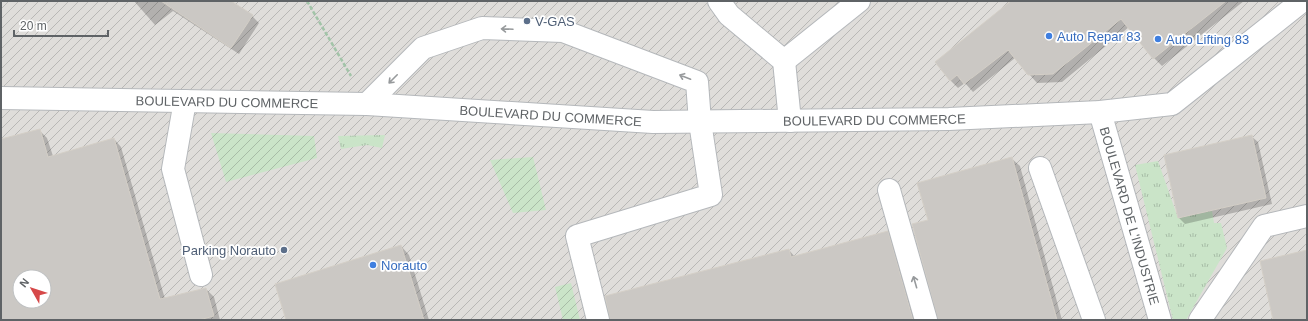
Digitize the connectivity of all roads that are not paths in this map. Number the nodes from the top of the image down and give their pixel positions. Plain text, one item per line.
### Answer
1 (719, 1) edge
2 (859, 1) edge
3 (1302, 1) edge
4 (784, 61) junction
5 (1, 98) edge
6 (185, 101) junction
7 (367, 104) junction
8 (1100, 112) junction
9 (790, 121) junction
10 (700, 122) junction
11 (1040, 168) dead end
12 (889, 190) dead end
13 (1307, 216) edge
14 (201, 275) dead end
15 (598, 320) edge
16 (926, 320) edge
17 (1094, 320) edge
18 (1160, 320) edge
19 (1200, 320) edge

1 - 4 street
2 - 4 street
3 - 8 street, BOULEVARD DU COMMERCE
4 - 9 street
5 - 6 street, BOULEVARD DU COMMERCE
6 - 7 street, BOULEVARD DU COMMERCE
6 - 14 street
7 - 10 street, BOULEVARD DU COMMERCE
10 -> 7 street
8 - 9 street, BOULEVARD DU COMMERCE
8 - 18 street, BOULEVARD DE L'INDUSTRIE
9 - 10 street, BOULEVARD DU COMMERCE
10 - 15 street
11 - 17 street
16 -> 12 street
13 - 19 street

